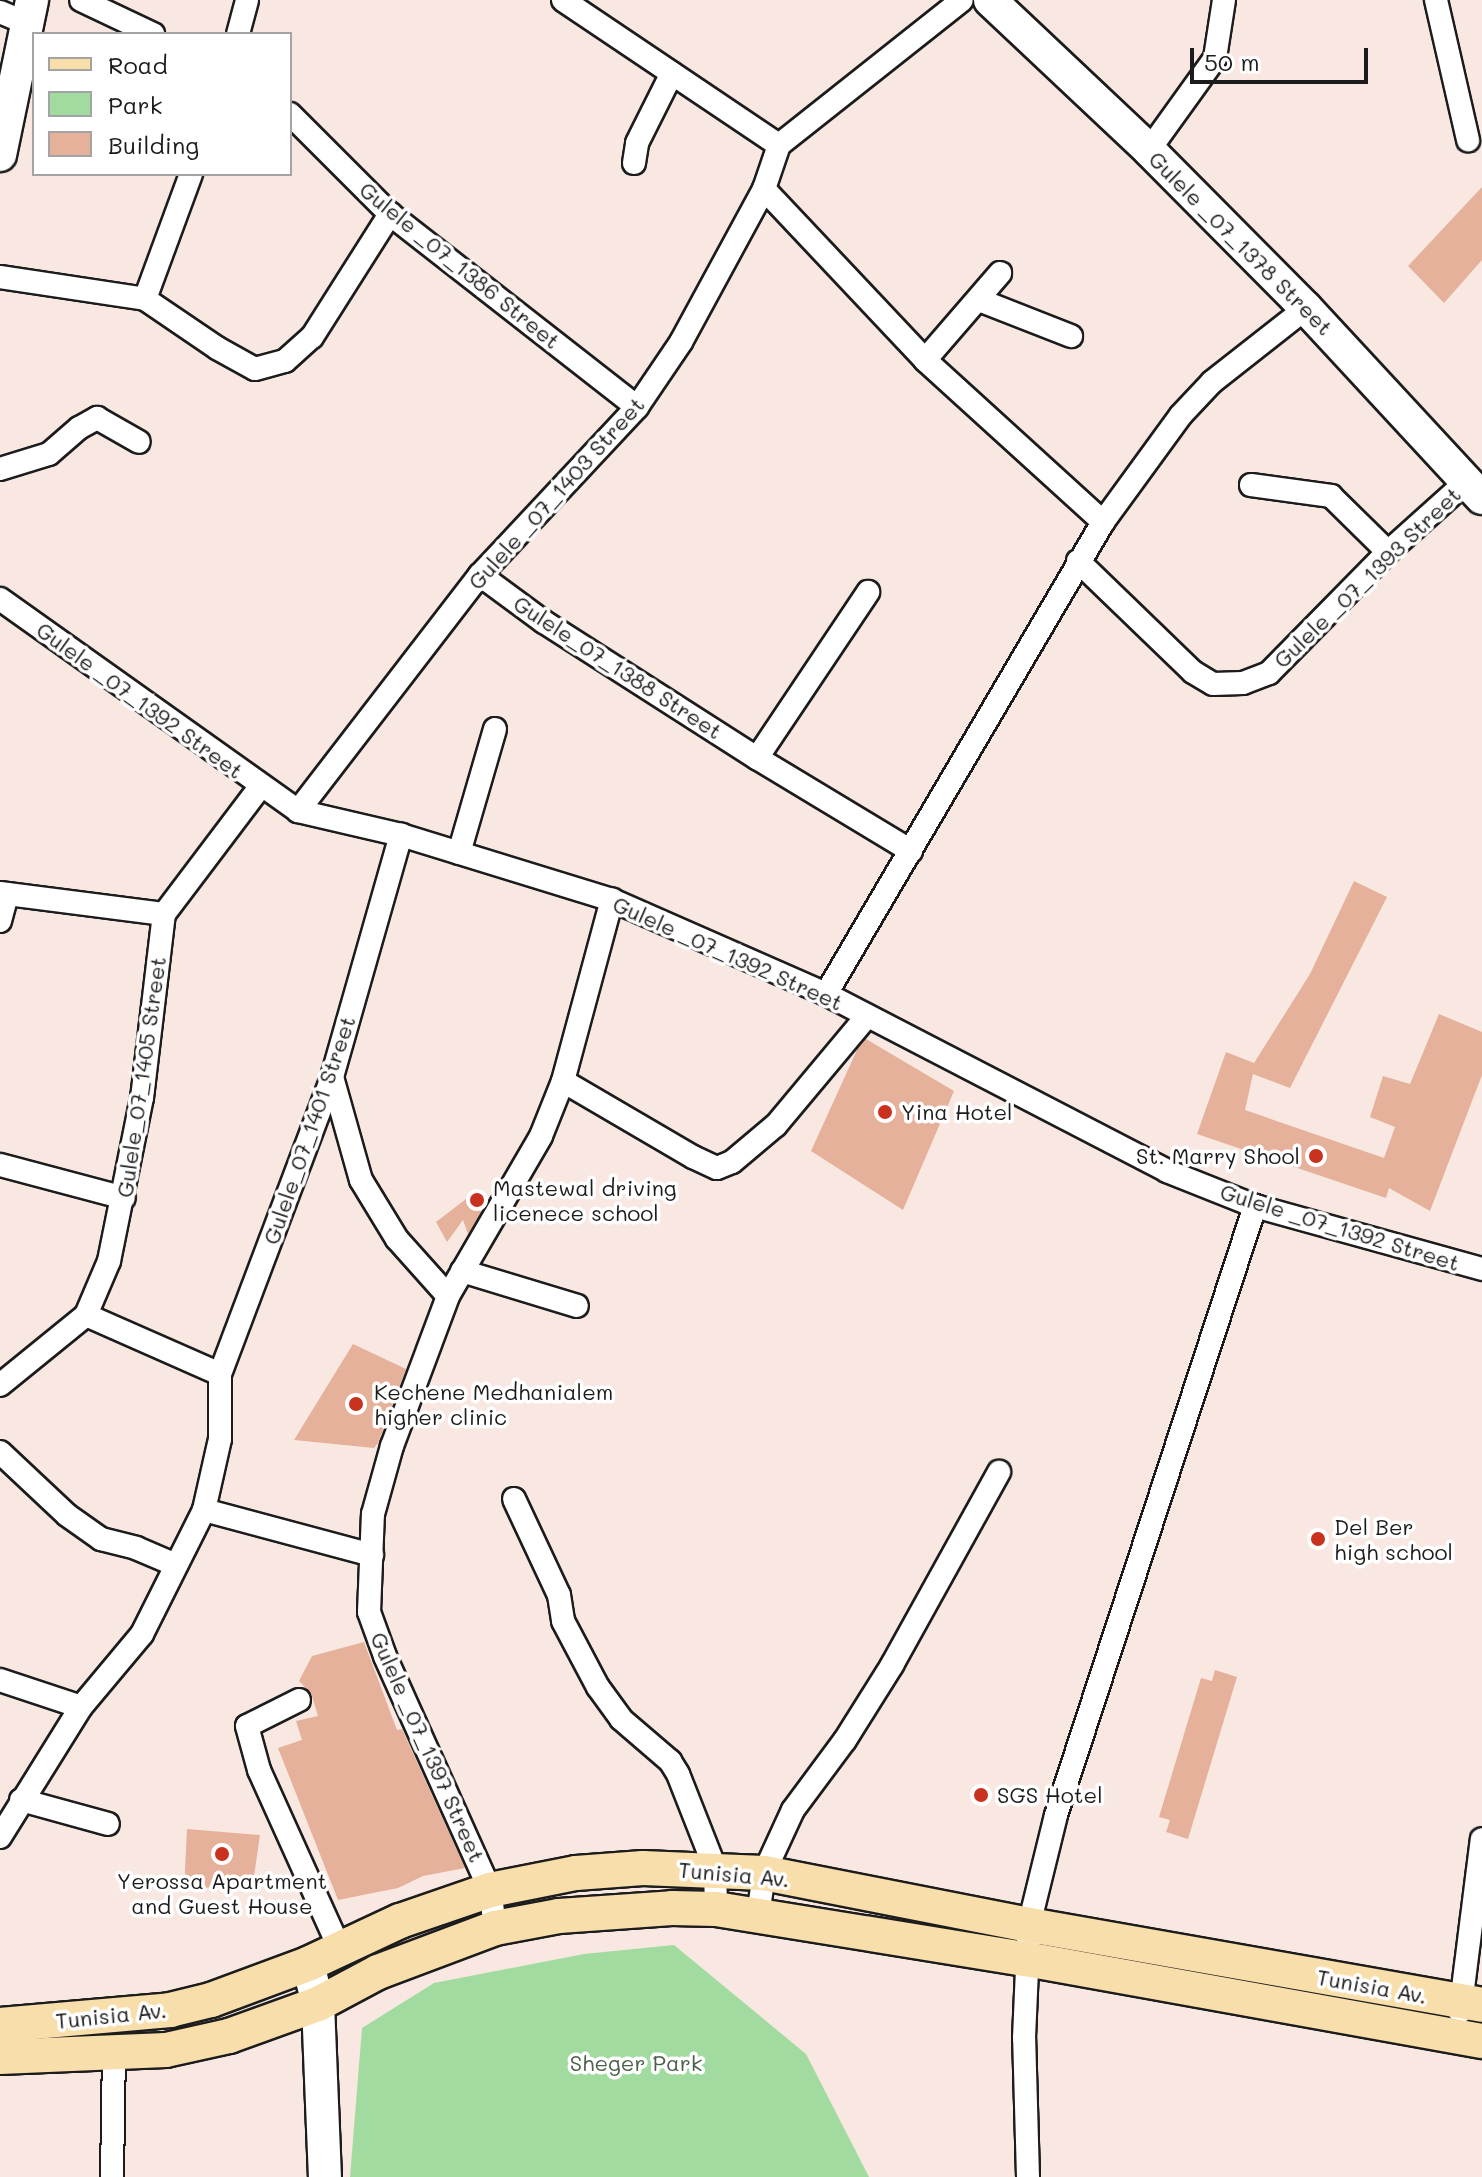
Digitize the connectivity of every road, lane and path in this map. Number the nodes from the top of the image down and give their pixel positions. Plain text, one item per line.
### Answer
1 (81, 0) edge
2 (247, 0) edge
3 (563, 0) edge
4 (962, 0) edge
5 (990, 0) edge
6 (1224, 0) edge
7 (1436, 0) edge
8 (20, 12) edge
9 (149, 32) edge
10 (239, 32) edge
11 (672, 73) junction
12 (292, 116) edge
13 (1468, 140) dead end
14 (779, 145) junction
15 (1149, 150) junction
16 (0, 155) edge
17 (634, 163) dead end
18 (190, 176) edge
19 (764, 189) junction
20 (390, 214) junction
21 (1000, 273) dead end
22 (0, 277) edge
23 (145, 299) junction
24 (979, 300) junction
25 (1306, 308) junction
26 (1071, 336) dead end
27 (925, 360) junction
28 (637, 407) junction
29 (139, 442) dead end
30 (0, 469) edge
31 (1251, 485) dead end
32 (1474, 489) edge
33 (1103, 522) junction
34 (1388, 552) junction
35 (1078, 561) junction
36 (480, 575) junction
37 (868, 592) dead end
38 (0, 599) edge
39 (495, 729) dead end
40 (757, 758) junction
41 (260, 787) junction
42 (298, 811) junction
43 (401, 835) junction
44 (911, 851) junction
45 (459, 853) junction
46 (3, 894) edge
47 (612, 900) junction
48 (164, 914) junction
49 (0, 921) edge
50 (826, 994) junction
51 (867, 1016) junction
52 (332, 1077) junction
53 (563, 1081) junction
54 (0, 1165) edge
55 (124, 1198) junction
56 (1255, 1206) junction
57 (1482, 1269) edge
58 (462, 1271) junction
59 (448, 1296) junction
60 (577, 1306) dead end
61 (86, 1315) junction
62 (220, 1374) junction
63 (0, 1385) edge
64 (0, 1452) edge
65 (999, 1472) dead end
66 (514, 1499) dead end
67 (204, 1510) junction
68 (372, 1555) junction
69 (176, 1565) junction
70 (0, 1680) edge
71 (299, 1700) dead end
72 (81, 1707) junction
73 (21, 1800) junction
74 (108, 1824) dead end
75 (0, 1837) edge
76 (1482, 1839) edge
77 (715, 1868) junction
78 (764, 1873) junction
79 (490, 1890) junction
80 (716, 1909) junction
81 (758, 1916) junction
82 (1029, 1925) junction
83 (495, 1928) junction
84 (339, 1947) junction
85 (1026, 1959) junction
86 (308, 1964) junction
87 (1471, 2003) edge
88 (318, 2004) junction
89 (0, 2025) edge
90 (1470, 2039) edge
91 (114, 2055) junction
92 (0, 2057) edge
93 (112, 2177) edge
94 (325, 2177) edge
95 (1028, 2177) edge

1 - 9 street
2 - 10 street
3 - 11 street
4 - 14 street
5 - 15 main road, Gulele _07_1378 Street
6 - 15 street
7 - 13 street
8 - 16 main road
11 - 14 street
11 - 17 street
12 - 20 street, Gulele _07_1386 Street
14 - 19 street, Gulele _07_1403 Street
15 - 25 main road, Gulele _07_1378 Street
18 - 23 street
19 - 27 street
19 - 28 street, Gulele _07_1403 Street
20 - 23 street
20 - 28 street, Gulele _07_1386 Street
21 - 24 street
22 - 23 street
24 - 26 street
24 - 27 street
25 - 32 main road, Gulele _07_1378 Street
25 - 33 street
27 - 33 street
28 - 36 street, Gulele _07_1403 Street
29 - 30 street
31 - 34 street
32 - 34 street, Gulele _07_1393 Street
33 - 35 street
34 - 35 street, Gulele _07_1393 Street
35 - 44 street
36 - 40 street, Gulele_07_1388 Street
36 - 42 street, Gulele _07_1403 Street
37 - 40 street
38 - 41 street, Gulele _07_1392 Street
39 - 45 street
40 - 44 street, Gulele_07_1388 Street
41 - 42 street, Gulele _07_1392 Street
41 - 48 street
42 - 43 street, Gulele _07_1392 Street
43 - 45 street, Gulele _07_1392 Street
43 - 52 street, Gulele_07_1401 Street
44 - 50 street
45 - 47 street, Gulele _07_1392 Street
46 - 48 street
46 - 49 street
47 - 50 street, Gulele _07_1392 Street
47 - 53 street, Gulele _07_1397 Street
48 - 55 street, Gulele_07_1405 Street
50 - 51 street, Gulele _07_1392 Street
51 - 53 street
51 - 56 street, Gulele _07_1392 Street
52 - 59 street
52 - 62 street, Gulele_07_1401 Street
53 - 58 street, Gulele _07_1397 Street
54 - 55 street
55 - 61 street, Gulele_07_1405 Street
56 - 57 street, Gulele _07_1392 Street
56 - 82 street
58 - 59 street, Gulele _07_1397 Street
58 - 60 street
59 - 68 street, Gulele _07_1397 Street
61 - 62 street
61 - 63 street, Gulele_07_1405 Street
62 - 67 street, Gulele_07_1401 Street
64 - 69 street
65 - 78 street
66 - 77 street
67 - 68 street
67 - 69 street, Gulele_07_1401 Street
68 - 79 street, Gulele _07_1397 Street
69 - 72 street, Gulele_07_1401 Street
70 - 72 street
71 - 84 street
72 - 73 street, Gulele_07_1401 Street
73 - 74 street
73 - 75 street, Gulele_07_1401 Street
76 - 87 street
77 - 78 main road, Tunisia Av.
77 - 79 main road, Tunisia Av.
77 - 80 street
78 - 81 street
78 - 82 main road, Tunisia Av.
79 - 83 street, Gulele _07_1397 Street
79 - 84 main road, Tunisia Av.
80 - 81 main road, Tunisia Av.
80 - 83 main road, Tunisia Av.
81 - 85 main road, Tunisia Av.
82 - 85 street
82 - 87 main road, Tunisia Av.
83 - 88 main road, Tunisia Av.
84 - 86 main road, Tunisia Av.
85 - 90 main road, Tunisia Av.
85 - 95 street
86 - 88 main road
86 - 89 main road, Tunisia Av.
87 - 90 street
88 - 91 main road, Tunisia Av.
88 - 94 main road
91 - 92 main road, Tunisia Av.
91 - 93 street

